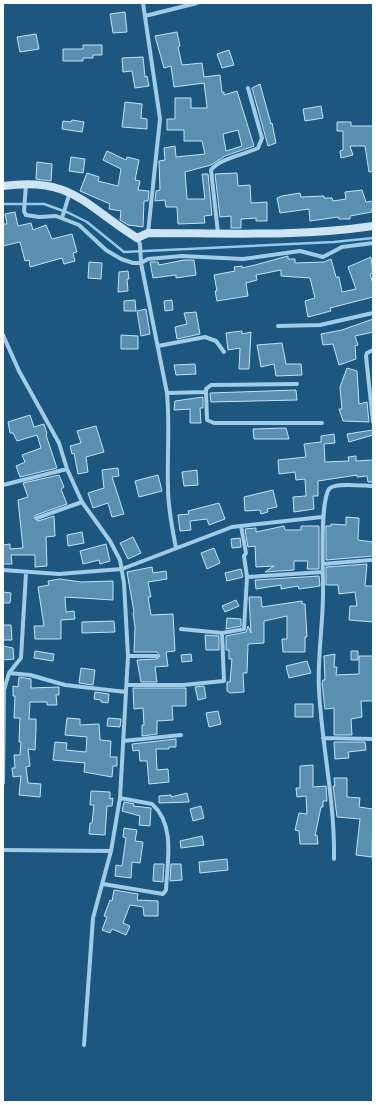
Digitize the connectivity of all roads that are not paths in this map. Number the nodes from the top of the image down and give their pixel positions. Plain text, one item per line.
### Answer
1 (143, 3) edge
2 (197, 3) edge
3 (145, 16) junction
4 (248, 88) dead end
5 (3, 186) edge
6 (26, 187) junction
7 (69, 194) junction
8 (63, 216) junction
9 (373, 226) edge
10 (148, 233) junction
11 (218, 233) junction
12 (138, 241) junction
13 (373, 243) edge
14 (141, 263) junction
15 (373, 313) edge
16 (278, 326) dead end
17 (3, 335) edge
18 (158, 346) junction
19 (373, 350) edge
20 (224, 352) dead end
21 (296, 384) dead end
22 (206, 392) junction
23 (167, 393) junction
24 (373, 422) edge
25 (322, 423) dead end
26 (66, 469) junction
27 (3, 485) edge
28 (373, 486) edge
29 (82, 502) junction
30 (322, 517) junction
31 (37, 518) dead end
32 (241, 526) junction
33 (176, 548) junction
34 (372, 560) dead end
35 (323, 564) junction
36 (122, 569) junction
37 (3, 570) edge
38 (322, 572) junction
39 (26, 573) junction
40 (247, 577) junction
41 (181, 629) dead end
42 (222, 633) junction
43 (128, 656) junction
44 (157, 656) dead end
45 (9, 673) junction
46 (127, 684) junction
47 (126, 692) junction
48 (4, 731) edge
49 (181, 735) dead end
50 (323, 738) junction
51 (373, 739) edge
52 (123, 741) junction
53 (3, 783) edge
54 (120, 798) junction
55 (3, 850) edge
56 (111, 851) junction
57 (334, 859) dead end
58 (103, 884) junction
59 (84, 1045) dead end

1 - 3 street
2 - 3 street
3 - 10 street
4 - 11 street
5 - 6 main road
6 - 7 main road
6 - 8 street
7 - 8 street
7 - 12 main road
8 - 14 street
9 - 11 main road
10 - 11 main road
10 - 12 main road
12 - 14 street
13 - 14 street
14 - 18 street
15 - 16 street
17 - 26 street
18 - 20 street
18 - 23 street
19 - 24 street
21 - 22 street
22 - 23 street
22 - 25 street
23 - 33 street
26 - 27 street
26 - 29 street
28 - 30 street
29 - 31 street
29 - 36 street
30 - 32 street
30 - 35 street
32 - 33 street
32 - 40 street
33 - 36 street
34 - 35 street
35 - 38 street
36 - 39 street
36 - 43 street
37 - 39 street
38 - 40 street
38 - 50 street
39 - 45 street
40 - 42 street
41 - 42 street
42 - 46 street
43 - 44 street
43 - 46 street
45 - 47 street
45 - 48 street
46 - 47 street
47 - 52 street
48 - 53 street
49 - 52 street
50 - 51 street
50 - 57 street
52 - 54 street
54 - 56 street
54 - 58 street
55 - 56 street
56 - 58 street
58 - 59 street

